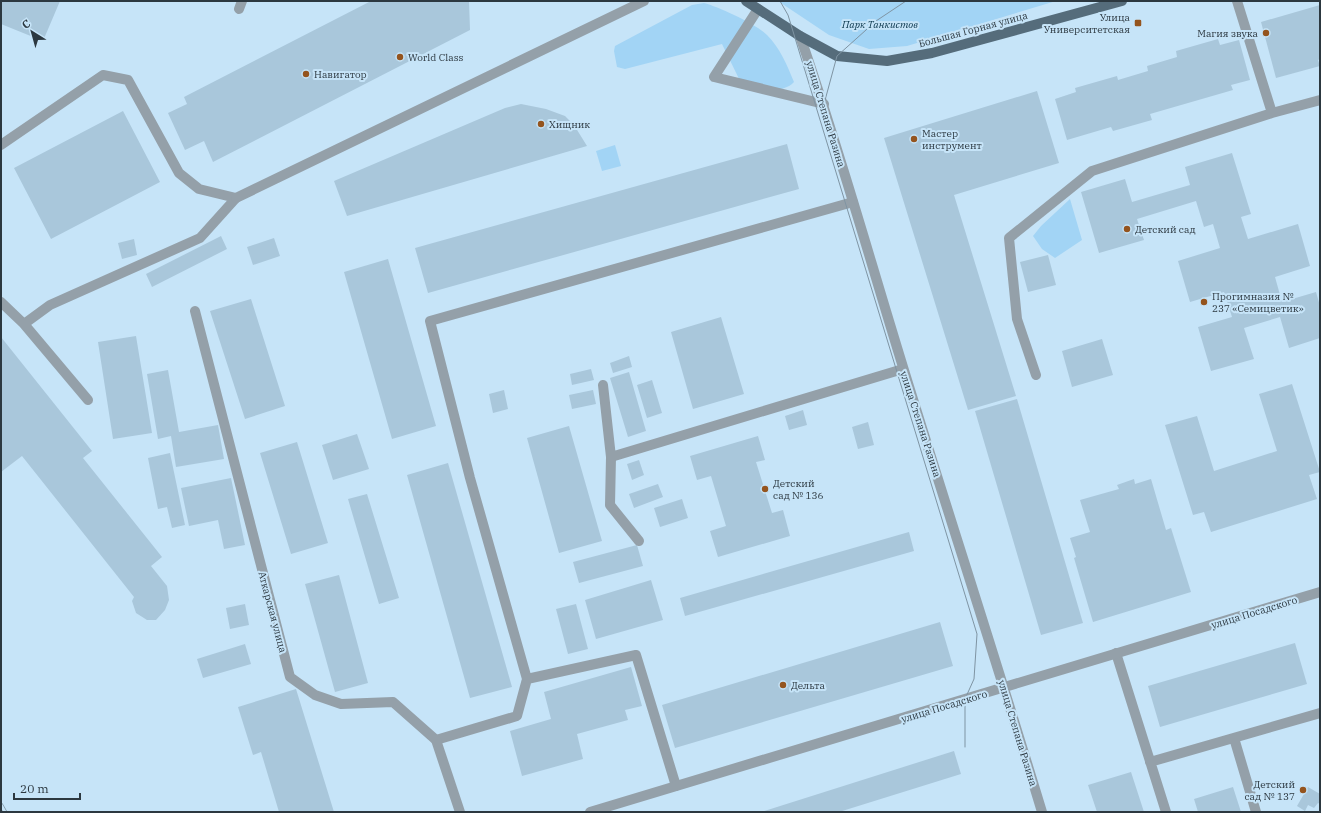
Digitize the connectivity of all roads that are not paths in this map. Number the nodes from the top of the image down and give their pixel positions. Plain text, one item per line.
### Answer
1 (644, 1) edge
2 (746, 1) edge
3 (1122, 1) edge
4 (1237, 1) edge
5 (758, 9) junction
6 (800, 36) junction
7 (1320, 100) edge
8 (824, 104) junction
9 (1272, 113) junction
10 (1, 145) edge
11 (236, 198) junction
12 (853, 202) junction
13 (1, 302) edge
14 (195, 311) dead end
15 (24, 324) junction
16 (903, 368) junction
17 (1036, 375) dead end
18 (602, 385) dead end
19 (88, 400) dead end
20 (611, 457) junction
21 (639, 541) dead end
22 (1319, 594) edge
23 (1116, 653) junction
24 (527, 679) junction
25 (1004, 688) junction
26 (1320, 713) edge
27 (1234, 738) junction
28 (436, 740) junction
29 (1150, 762) junction
30 (676, 786) junction
31 (460, 812) edge
32 (590, 812) edge
33 (1042, 812) edge
34 (1166, 812) edge
35 (1256, 812) edge

1 - 11 street
2 - 5 main road, Большая Горная улица
3 - 6 main road, Большая Горная улица
4 - 9 street
5 - 6 main road, Большая Горная улица
5 - 8 street
6 - 8 street, улица Степана Разина
7 - 9 street
8 - 12 street, улица Степана Разина
9 - 17 street
10 - 11 street
11 - 15 street
12 - 16 street, улица Степана Разина
12 - 24 street
13 - 15 street
14 - 28 street, Аткарская улица
15 - 19 street
16 - 20 street
16 - 25 street, улица Степана Разина
18 - 20 street
20 - 21 street
22 - 23 street, улица Посадского
23 - 25 street, улица Посадского
23 - 29 street
24 - 28 street
24 - 30 street
25 - 30 street, улица Посадского
25 - 33 street, улица Степана Разина
26 - 27 street
27 - 29 street
27 - 35 street
28 - 31 street
29 - 34 street
30 - 32 street, улица Посадского

